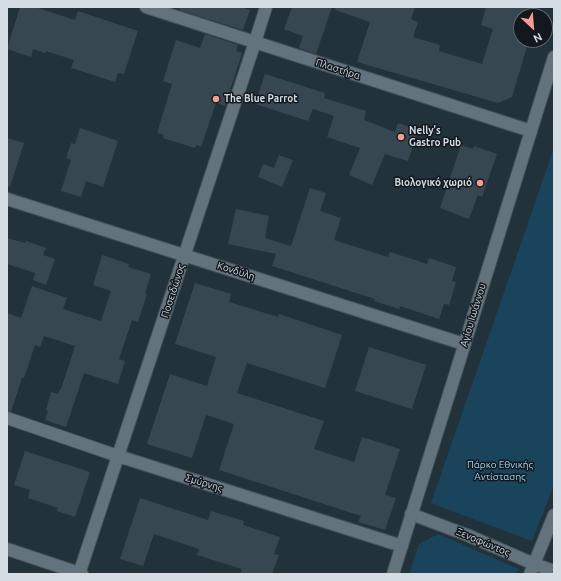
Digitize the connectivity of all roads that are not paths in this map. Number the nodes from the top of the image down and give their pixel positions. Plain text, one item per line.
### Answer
1 (146, 7) edge
2 (266, 7) edge
3 (255, 42) junction
4 (554, 57) edge
5 (531, 131) junction
6 (7, 199) edge
7 (185, 255) junction
8 (464, 344) junction
9 (7, 418) edge
10 (118, 456) junction
11 (411, 514) junction
12 (554, 515) edge
13 (402, 546) junction
14 (7, 550) edge
15 (532, 569) edge
16 (554, 571) edge
17 (80, 574) edge
18 (393, 574) edge

1 - 3 street, Πλαστήρα
2 - 3 street, Ποσειδώνος
3 - 5 street, Πλαστήρα
3 - 7 street, Ποσειδώνος
4 - 5 street, Αγίου Ιωάννου
5 - 8 street, Αγίου Ιωάννου
6 - 7 street, Κονδύλη
7 - 8 street, Κονδύλη
7 - 10 street, Ποσειδώνος
8 - 11 street, Αγίου Ιωάννου
9 - 10 street, Σμύρνης
10 - 13 street, Σμύρνης
10 - 17 street, Ποσειδώνος
11 - 13 street, Αγίου Ιωάννου
11 - 15 street, Ξενοφώντος
12 - 15 street
13 - 18 street, Αγίου Ιωάννου
14 - 17 street
15 - 16 street, Ξενοφώντος

